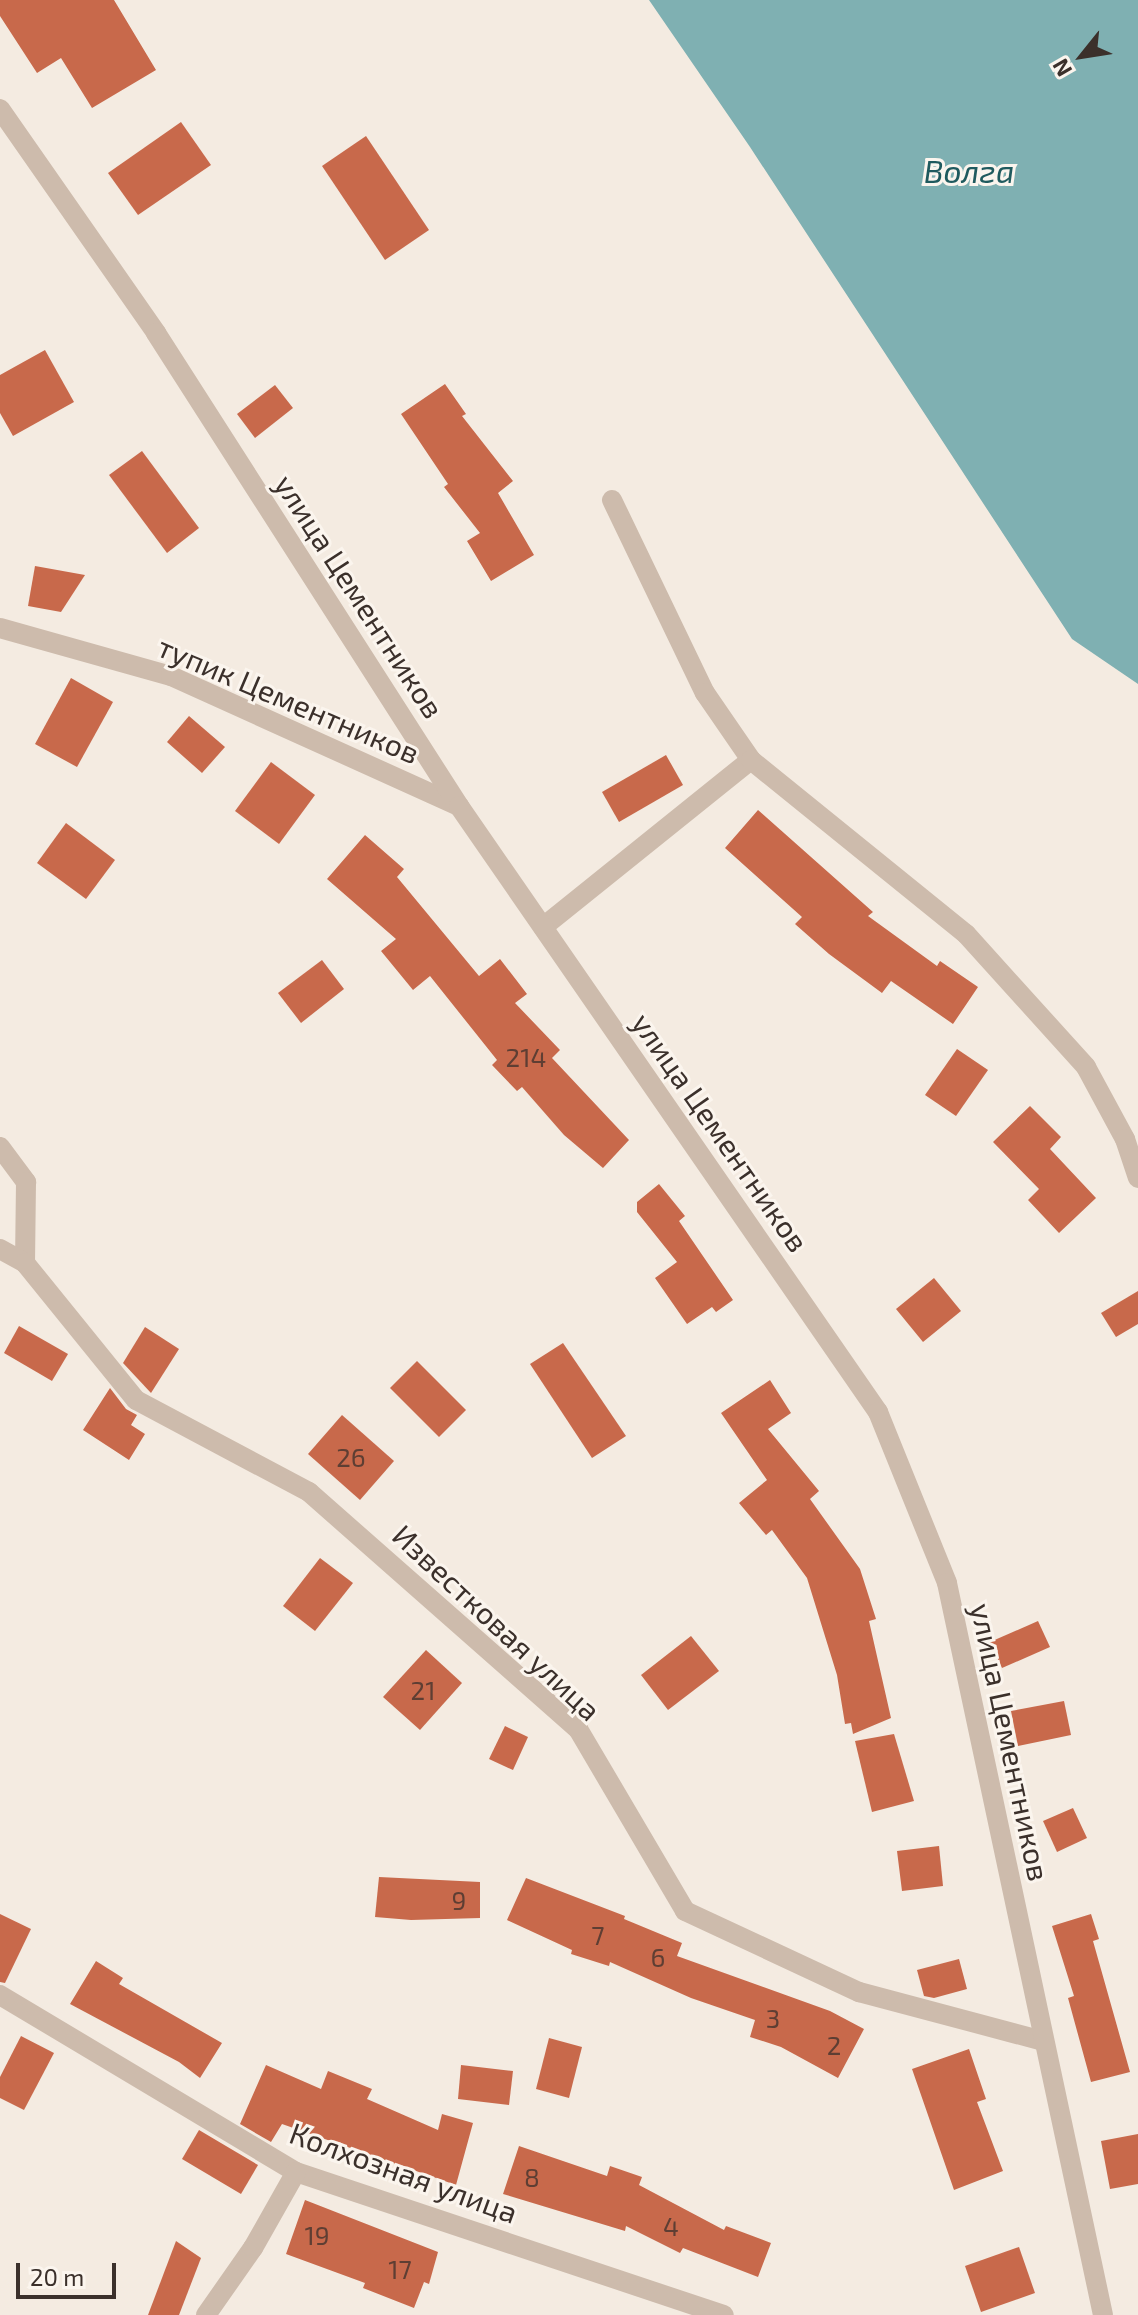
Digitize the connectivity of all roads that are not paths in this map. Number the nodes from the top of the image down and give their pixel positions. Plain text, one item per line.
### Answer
1 (0, 109) edge
2 (612, 500) dead end
3 (0, 628) edge
4 (751, 760) junction
5 (459, 806) junction
6 (543, 927) junction
7 (0, 1147) edge
8 (1138, 1178) edge
9 (0, 1249) edge
10 (25, 1263) junction
11 (0, 1995) edge
12 (1043, 2041) junction
13 (296, 2172) junction
14 (206, 2315) edge
15 (724, 2315) edge
16 (1103, 2315) edge

1 - 5 street, улица Цементников
2 - 4 street
3 - 5 street, тупик Цементников
4 - 6 street
4 - 8 street
5 - 6 street, улица Цементников
6 - 12 street, улица Цементников
7 - 10 street
9 - 10 street, Известковая улица
10 - 12 street, Известковая улица
11 - 13 street, Колхозная улица
12 - 16 street, улица Цементников
13 - 14 street
13 - 15 street, Колхозная улица

